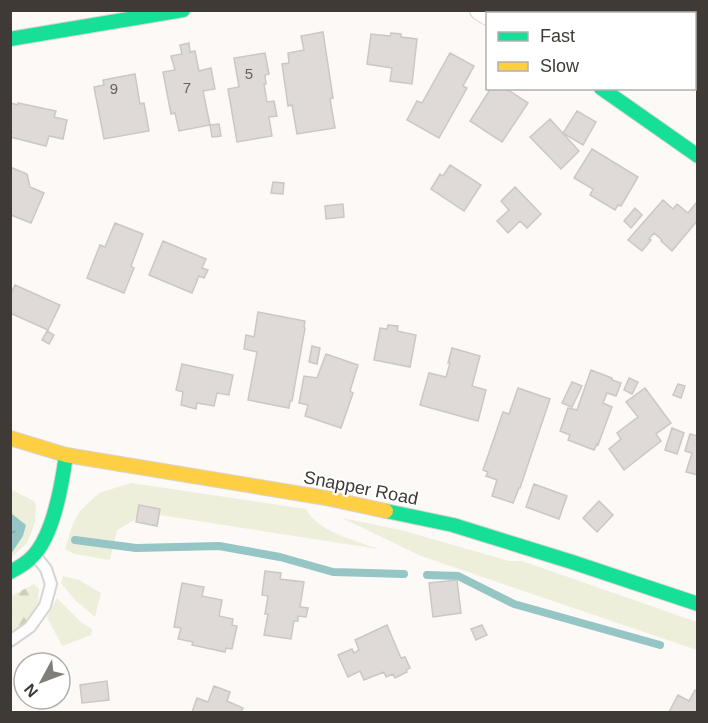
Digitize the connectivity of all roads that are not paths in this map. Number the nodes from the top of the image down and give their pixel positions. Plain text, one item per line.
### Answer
1 (183, 10) edge
2 (10, 39) edge
3 (608, 90) edge
4 (629, 96) edge
5 (698, 156) edge
6 (10, 438) edge
7 (66, 455) junction
8 (35, 555) junction
9 (10, 572) edge
10 (698, 604) edge
11 (10, 641) edge

1 - 2 street
3 - 4 street
4 - 5 street
6 - 7 street, Snapper Road
7 - 8 street
7 - 10 street, Snapper Road
8 - 9 street
8 - 11 lane

